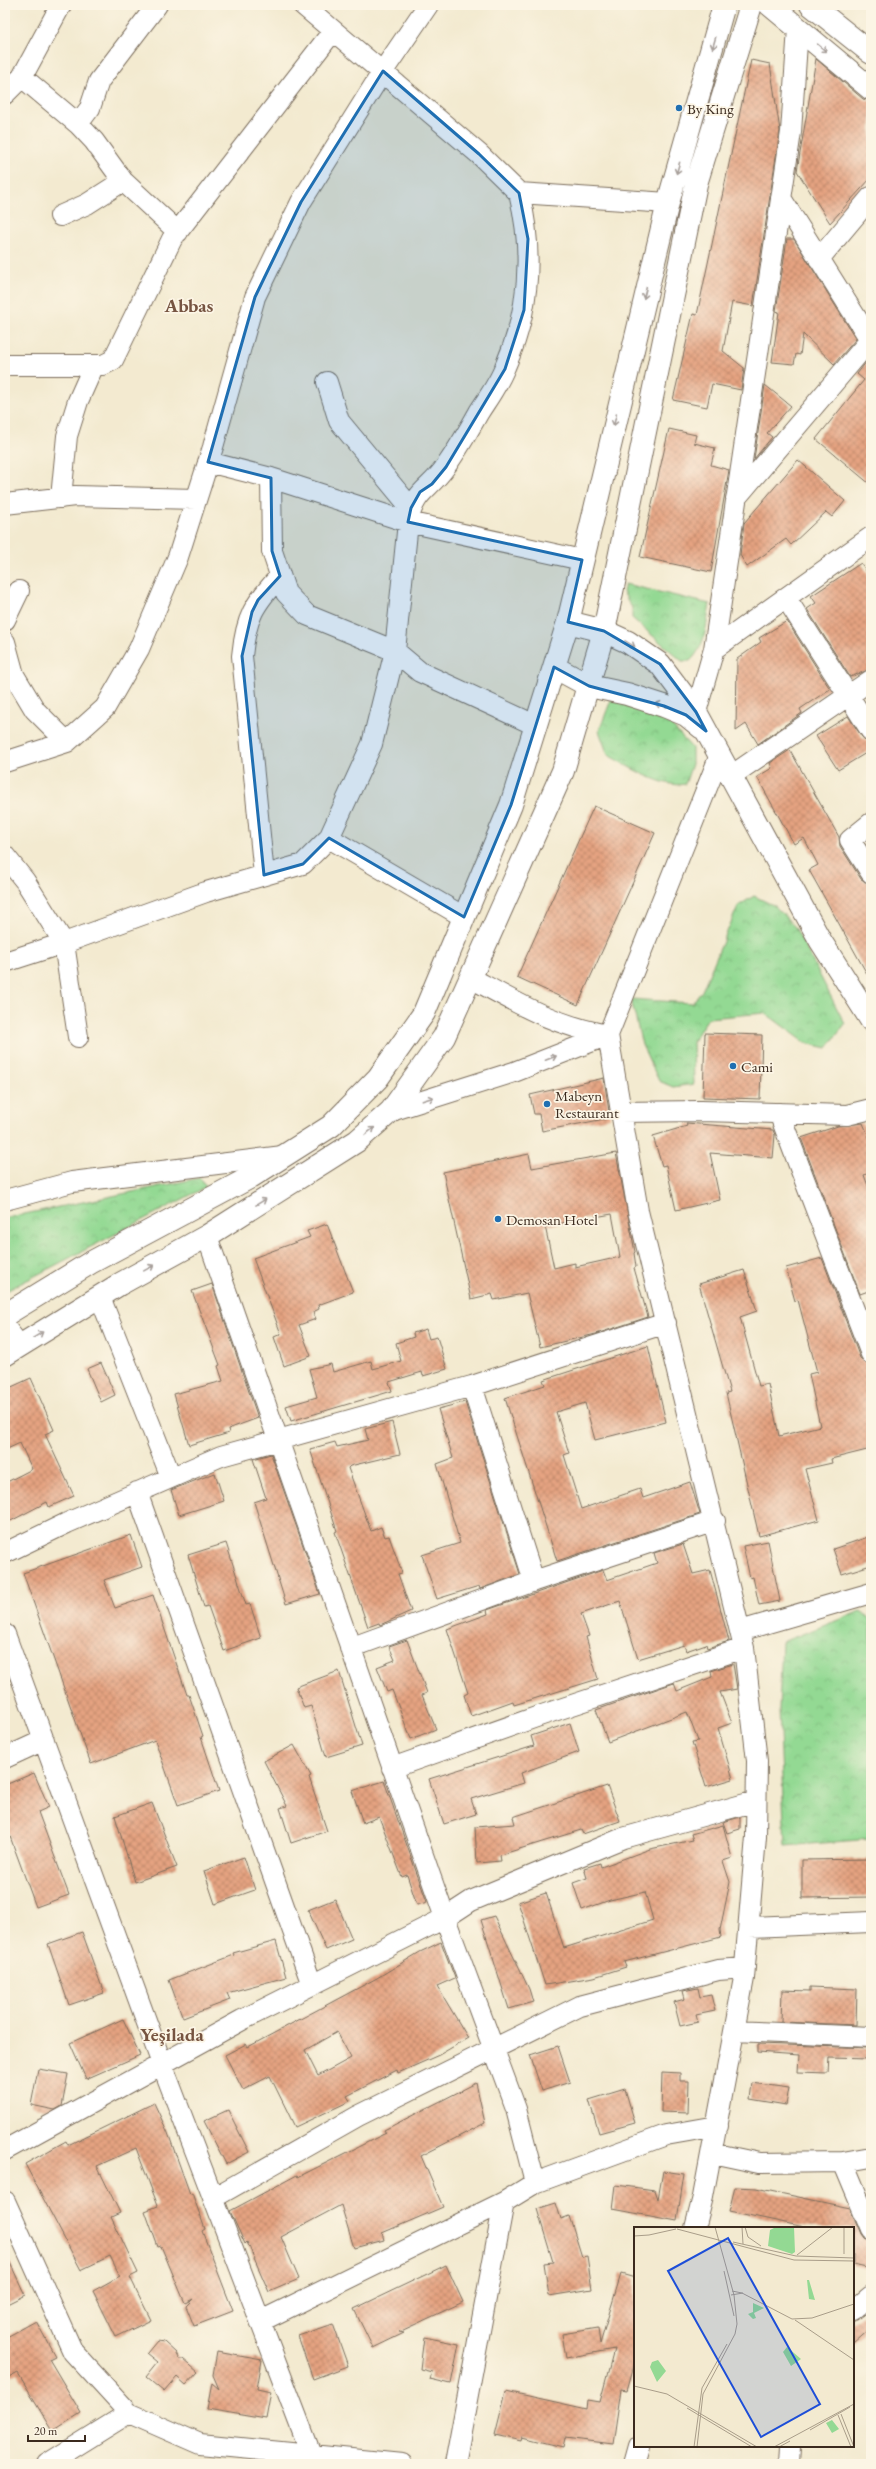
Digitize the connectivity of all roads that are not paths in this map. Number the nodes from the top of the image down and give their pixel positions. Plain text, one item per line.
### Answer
1 (61, 5) edge
2 (156, 5) edge
3 (303, 5) edge
4 (428, 5) edge
5 (724, 5) edge
6 (751, 5) edge
7 (770, 5) edge
8 (811, 5) edge
9 (798, 28) junction
10 (333, 31) junction
11 (871, 53) edge
12 (383, 71) junction
13 (22, 77) junction
14 (871, 89) edge
15 (5, 94) edge
16 (78, 124) junction
17 (123, 181) junction
18 (519, 193) junction
19 (871, 197) edge
20 (781, 198) junction
21 (668, 203) junction
22 (60, 216) dead end
23 (178, 232) junction
24 (819, 259) junction
25 (871, 341) edge
26 (94, 365) junction
27 (5, 366) edge
28 (327, 382) dead end
29 (208, 462) junction
30 (271, 478) junction
31 (61, 498) junction
32 (736, 498) junction
33 (196, 499) junction
34 (5, 504) edge
35 (409, 515) junction
36 (871, 537) edge
37 (582, 560) junction
38 (280, 576) junction
39 (20, 591) dead end
40 (786, 598) junction
41 (5, 620) edge
42 (568, 622) junction
43 (604, 631) junction
44 (5, 642) edge
45 (714, 649) junction
46 (395, 652) junction
47 (554, 667) junction
48 (871, 680) edge
49 (589, 686) junction
50 (848, 696) junction
51 (696, 712) junction
52 (535, 725) junction
53 (706, 731) junction
54 (871, 731) edge
55 (67, 742) junction
56 (720, 756) junction
57 (5, 762) edge
58 (731, 776) junction
59 (871, 824) edge
60 (328, 838) junction
61 (5, 856) edge
62 (871, 873) edge
63 (264, 875) junction
64 (464, 917) junction
65 (64, 943) junction
66 (5, 962) edge
67 (471, 978) junction
68 (871, 1020) edge
69 (608, 1035) junction
70 (78, 1038) dead end
71 (871, 1108) edge
72 (391, 1111) junction
73 (620, 1112) junction
74 (779, 1113) junction
75 (283, 1156) junction
76 (5, 1200) edge
77 (207, 1236) junction
78 (100, 1297) junction
79 (5, 1315) edge
80 (666, 1323) junction
81 (5, 1327) edge
82 (13, 1351) edge
83 (871, 1354) edge
84 (472, 1386) junction
85 (279, 1439) junction
86 (171, 1478) junction
87 (137, 1492) junction
88 (715, 1521) junction
89 (5, 1553) edge
90 (534, 1581) junction
91 (871, 1594) edge
92 (5, 1634) edge
93 (742, 1640) junction
94 (350, 1648) junction
95 (44, 1740) junction
96 (5, 1758) edge
97 (392, 1768) junction
98 (756, 1801) junction
99 (445, 1918) junction
100 (871, 1922) edge
101 (749, 1927) junction
102 (745, 1968) junction
103 (312, 1985) junction
104 (735, 2030) junction
105 (871, 2037) edge
106 (493, 2048) junction
107 (162, 2064) junction
108 (716, 2126) junction
109 (5, 2150) edge
110 (712, 2153) junction
111 (871, 2157) edge
112 (843, 2162) junction
113 (535, 2183) junction
114 (213, 2198) junction
115 (5, 2201) edge
116 (504, 2202) junction
117 (695, 2227) edge
118 (871, 2229) edge
119 (871, 2296) edge
120 (854, 2310) edge
121 (261, 2321) junction
122 (129, 2413) junction
123 (640, 2447) edge
124 (790, 2447) edge
125 (312, 2454) junction
126 (47, 2464) edge
127 (384, 2464) edge
128 (402, 2464) edge
129 (456, 2464) edge
130 (635, 2464) edge
131 (788, 2464) edge

1 - 13 street
2 - 16 street
3 - 10 street
4 - 12 street
5 -> 21 main road
6 - 43 main road
7 - 9 main road
8 - 11 main road
9 -> 14 main road
9 - 20 street
10 - 12 street
10 - 23 street
12 - 18 street
12 - 29 street
13 - 15 street
13 - 16 street
16 - 17 street
17 - 22 street
17 - 23 street
18 - 21 street
18 - 35 street
19 - 24 street
20 - 24 street
20 - 32 street
21 -> 37 main road
23 - 26 street
24 - 25 street
25 - 32 street
26 - 27 street
26 - 31 street
28 - 35 street
29 - 30 street
29 - 33 street
30 - 35 street
30 - 38 street
31 - 33 street
31 - 34 street
32 - 45 street
33 - 55 street
35 - 37 street
35 - 46 street
36 - 40 street
37 - 42 main road
38 - 46 street
38 - 63 street
39 - 41 street
40 - 45 street
40 - 50 street
42 - 43 main road
42 - 47 main road
43 - 49 main road
43 -> 51 main road
44 - 55 street
45 - 51 street
46 - 52 street
46 - 60 street
47 - 49 main road
47 - 52 main road
48 - 50 street
53 -> 49 main road
49 - 67 main road
50 - 54 street
50 - 58 street
51 - 53 main road
52 - 64 main road
53 - 56 main road
55 - 57 street
56 - 58 main road
56 - 69 street
58 - 68 main road
59 - 62 street
60 - 63 street
60 - 64 street
61 - 65 street
63 - 65 street
64 - 75 main road
65 - 66 street
65 - 70 street
67 - 69 street
67 - 72 main road
72 -> 69 street
69 - 73 street
71 - 74 street
77 -> 72 main road
73 - 74 street
73 - 80 street
74 - 83 street
75 - 76 street
75 - 79 main road
78 -> 77 main road
77 - 85 street
82 -> 78 main road
78 - 86 street
80 - 84 street
80 - 88 street
81 - 82 street
84 - 85 street
84 - 90 street
85 - 86 street
85 - 94 street
86 - 87 street
87 - 89 street
87 - 103 street
88 - 90 street
88 - 93 street
90 - 94 street
91 - 93 street
92 - 95 street
93 - 97 street
93 - 98 street
94 - 97 street
95 - 96 street
95 - 107 street
97 - 99 street
98 - 99 street
98 - 101 street
99 - 103 street
99 - 106 street
100 - 101 street
101 - 102 street
102 - 104 street
102 - 106 street
103 - 107 street
104 - 105 street
104 - 108 street
106 - 113 street
106 - 114 street
107 - 109 street
107 - 114 street
108 - 110 street
108 - 113 street
110 - 112 street
110 - 117 street
111 - 112 street
112 - 118 street
113 - 116 street
114 - 121 street
115 - 122 street
116 - 121 street
116 - 129 street
119 - 120 street
121 - 125 street
122 - 125 street
122 - 126 street
123 - 130 street
124 - 131 street
125 - 127 street
127 - 128 street

